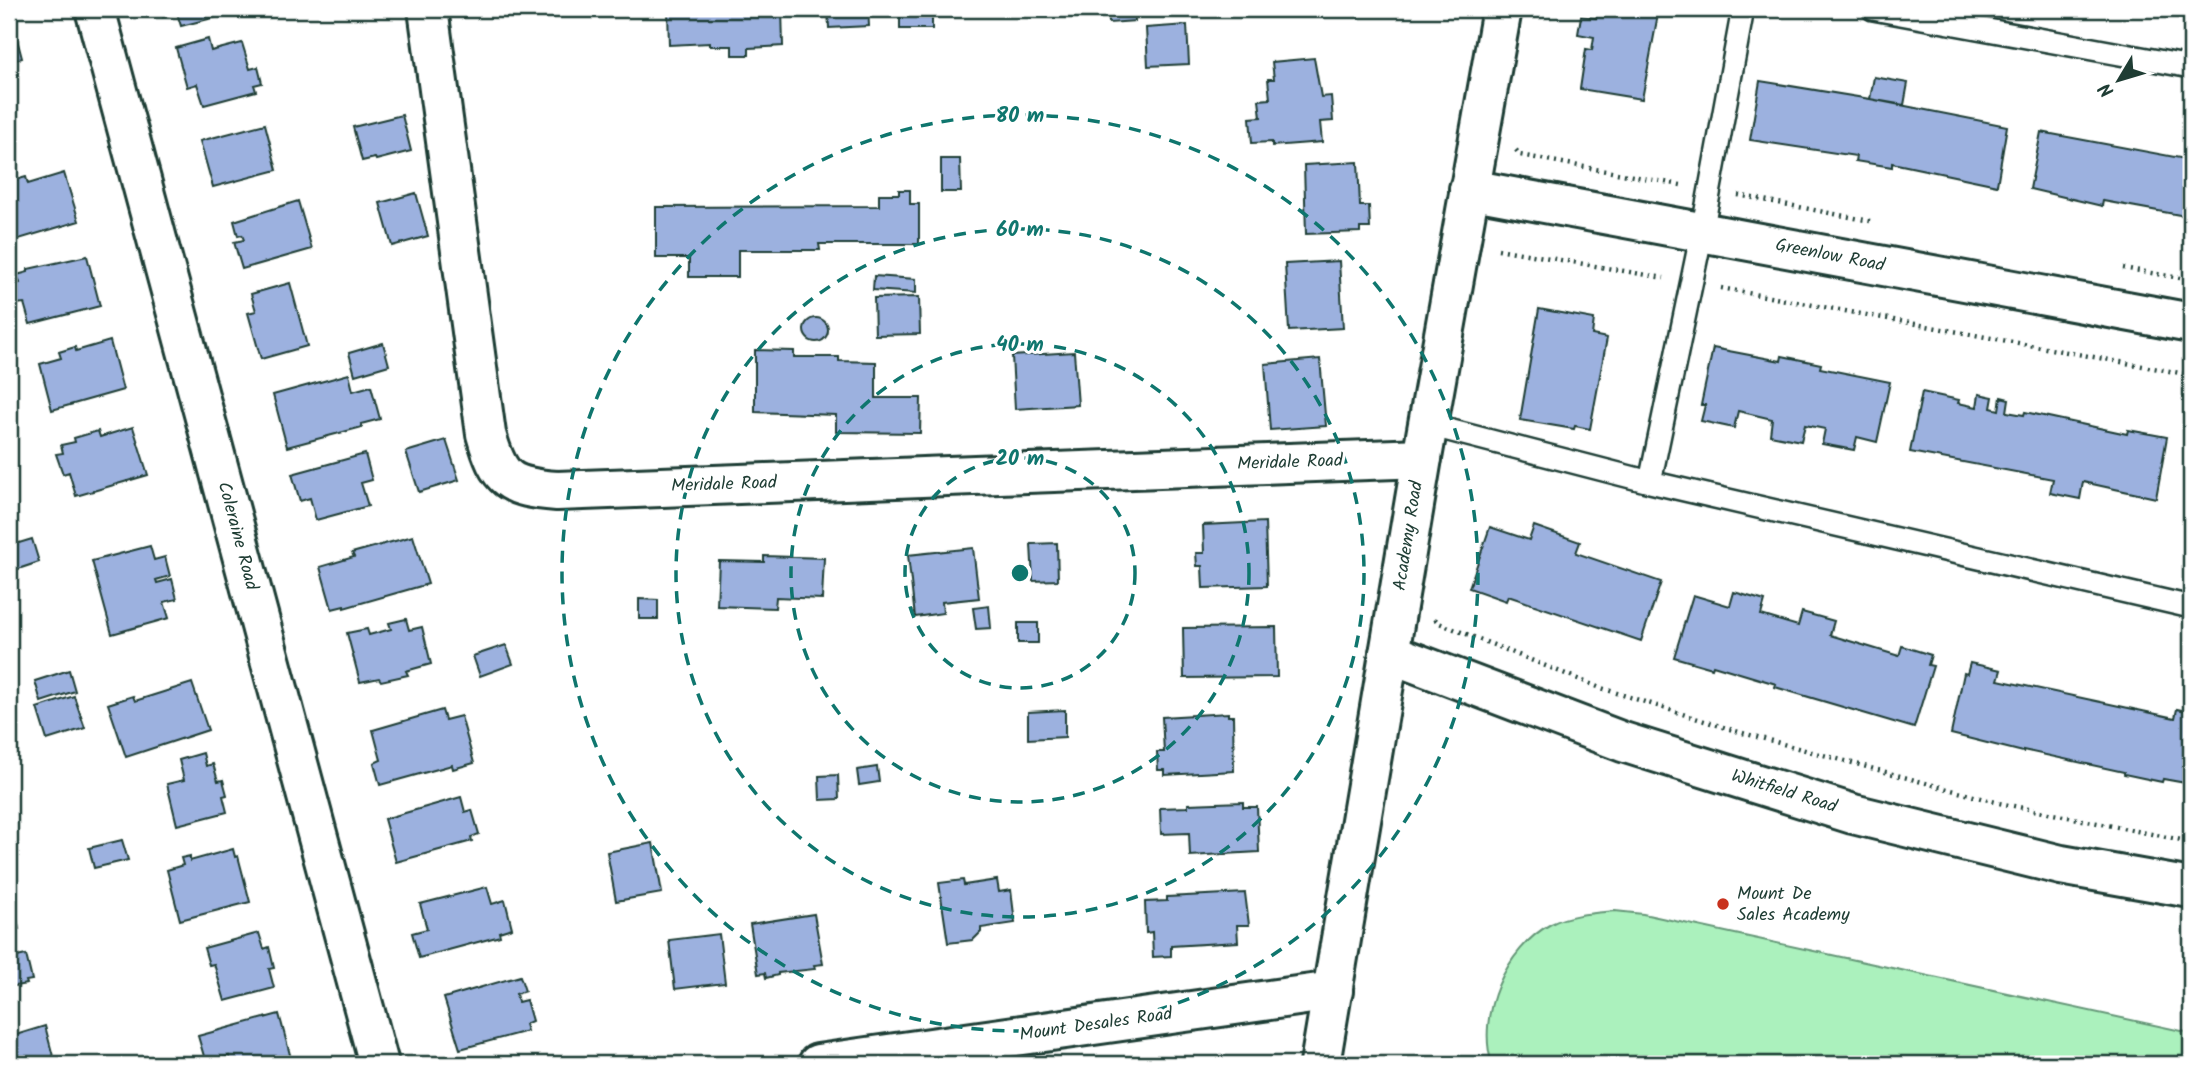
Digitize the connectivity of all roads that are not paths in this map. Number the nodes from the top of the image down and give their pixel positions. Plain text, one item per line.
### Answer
1 (95, 9) edge
2 (428, 9) edge
3 (1502, 9) edge
4 (1743, 9) edge
5 (1873, 9) edge
6 (2191, 67) edge
7 (1469, 189) junction
8 (1702, 232) junction
9 (2191, 323) edge
10 (1425, 441) junction
11 (1650, 482) junction
12 (2191, 607) edge
13 (1389, 653) junction
14 (2191, 888) edge
15 (1333, 991) junction
16 (379, 1064) edge
17 (818, 1064) edge
18 (1320, 1064) edge

1 - 16 street, Coleraine Road
2 - 10 street, Meridale Road
3 - 7 street, Academy Road
4 - 8 lane
5 - 6 lane
7 - 8 street, Greenlow Road
7 - 10 street, Academy Road
8 - 9 street, Greenlow Road
8 - 11 lane
10 - 11 lane
10 - 13 street, Academy Road
11 - 12 lane
13 - 14 street, Whitfield Road
13 - 15 street, Academy Road
15 - 17 street, Mount Desales Road
15 - 18 street, Academy Road

